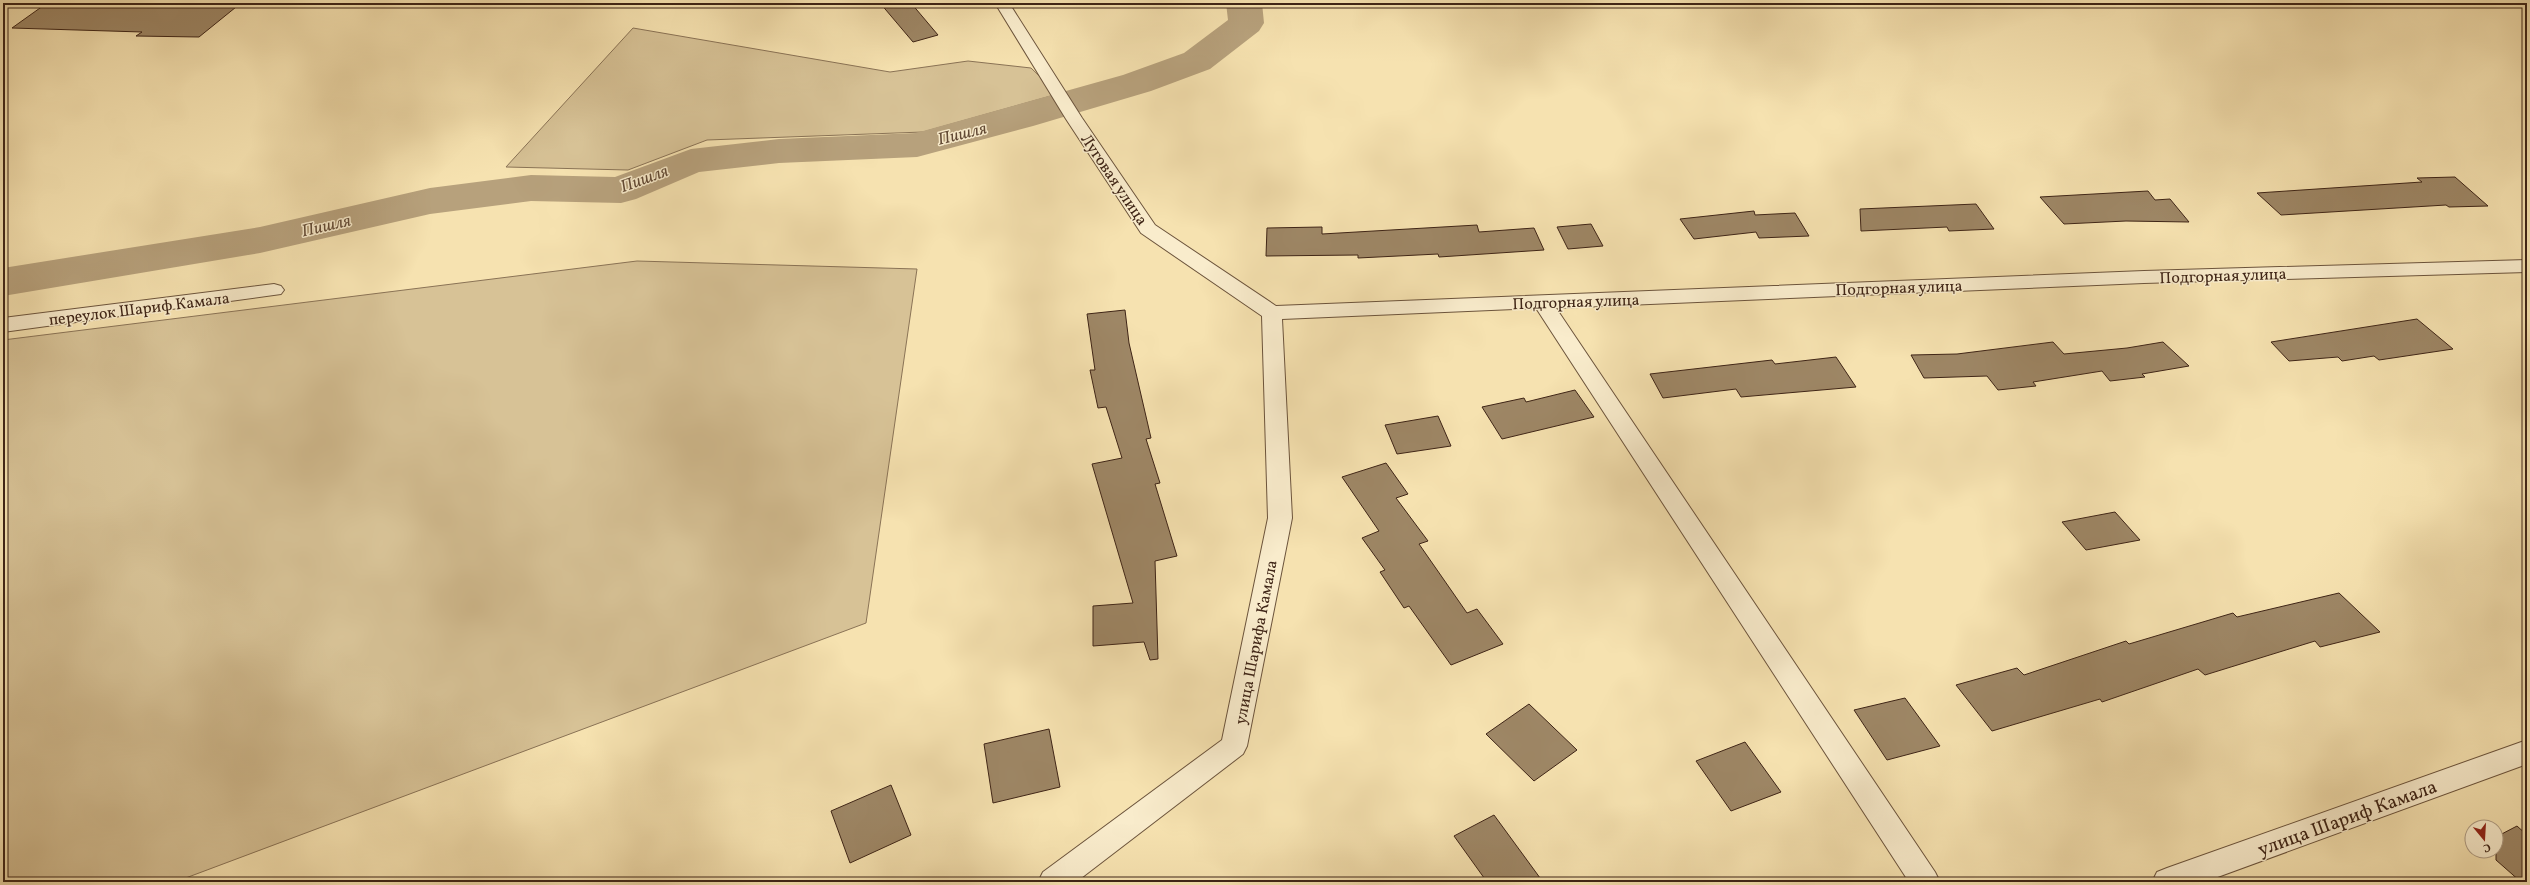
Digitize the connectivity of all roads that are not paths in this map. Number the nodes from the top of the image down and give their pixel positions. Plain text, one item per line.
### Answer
1 (1002, 3) edge
2 (2527, 266) edge
3 (274, 290) dead end
4 (1542, 302) junction
5 (1272, 312) junction
6 (3, 325) edge
7 (2527, 752) edge
8 (1053, 882) edge
9 (1925, 882) edge
10 (2167, 882) edge

1 - 5 street, Луговая улица
2 - 4 street, Подгорная улица
3 - 6 street, переулок Шариф Камала
4 - 5 street, Подгорная улица
4 - 9 street
5 - 8 street, улица Шарифа Камала
7 - 10 street, улица Шариф Камала

